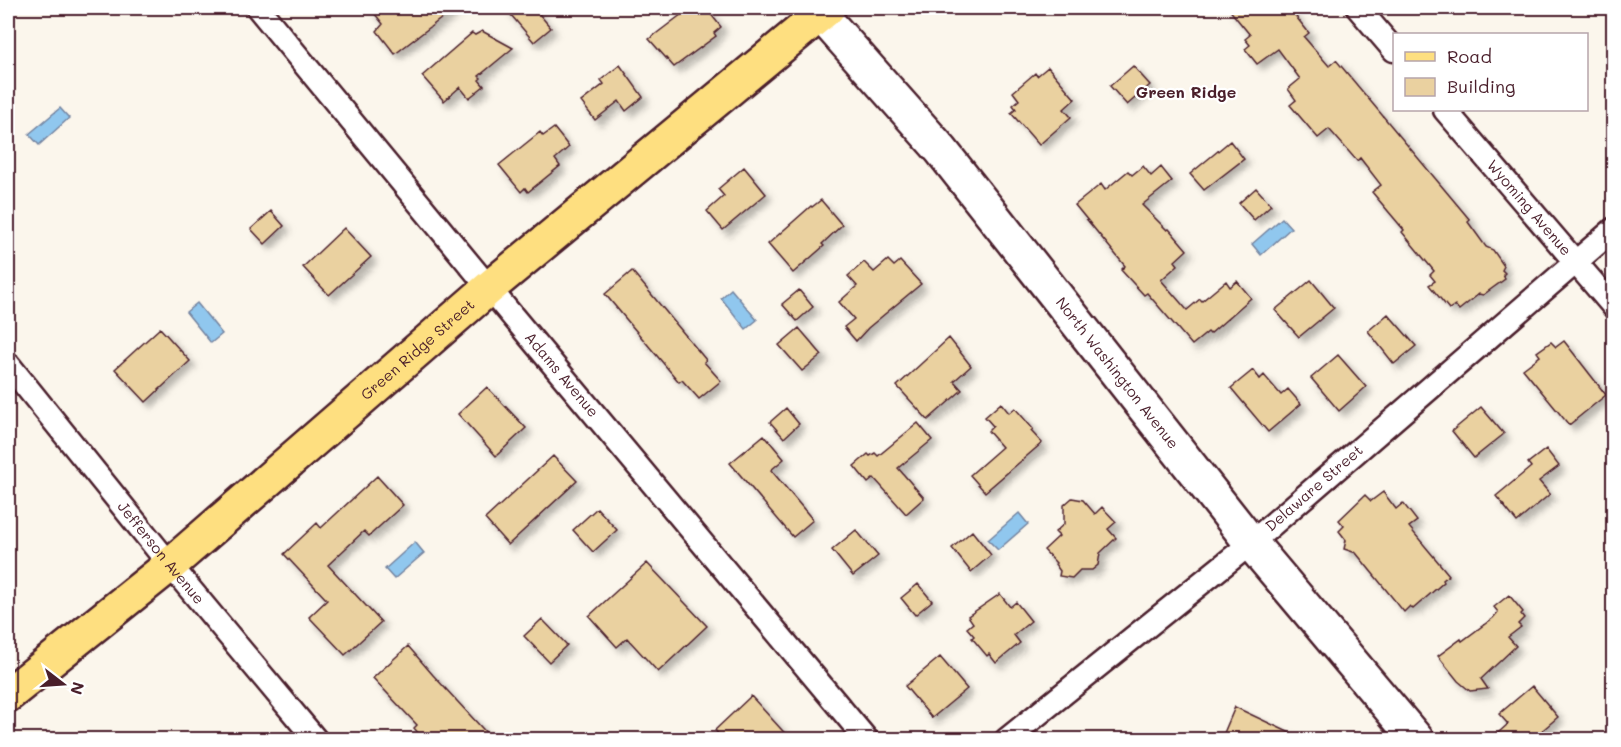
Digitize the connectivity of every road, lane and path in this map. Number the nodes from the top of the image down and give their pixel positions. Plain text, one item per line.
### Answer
1 (258, 8) edge
2 (1358, 8) edge
3 (821, 10) edge
4 (1393, 48) edge
5 (1446, 111) edge
6 (1614, 229) edge
7 (1575, 262) junction
8 (489, 288) junction
9 (1614, 307) edge
10 (8, 364) edge
11 (1251, 543) junction
12 (170, 565) junction
13 (8, 695) edge
14 (316, 740) edge
15 (867, 740) edge
16 (1006, 740) edge
17 (1418, 740) edge

1 - 8 street, Adams Avenue
2 - 4 street
3 - 8 main road, Green Ridge Street
3 - 11 street, North Washington Avenue
5 - 7 street, Wyoming Avenue
6 - 7 street, Delaware Street
7 - 9 street, Wyoming Avenue
7 - 11 street, Delaware Street
8 - 12 main road, Green Ridge Street
8 - 15 street, Adams Avenue
10 - 12 street, Jefferson Avenue
11 - 16 street, Delaware Street
11 - 17 street, North Washington Avenue
12 - 13 main road, Green Ridge Street
12 - 14 street, Jefferson Avenue

